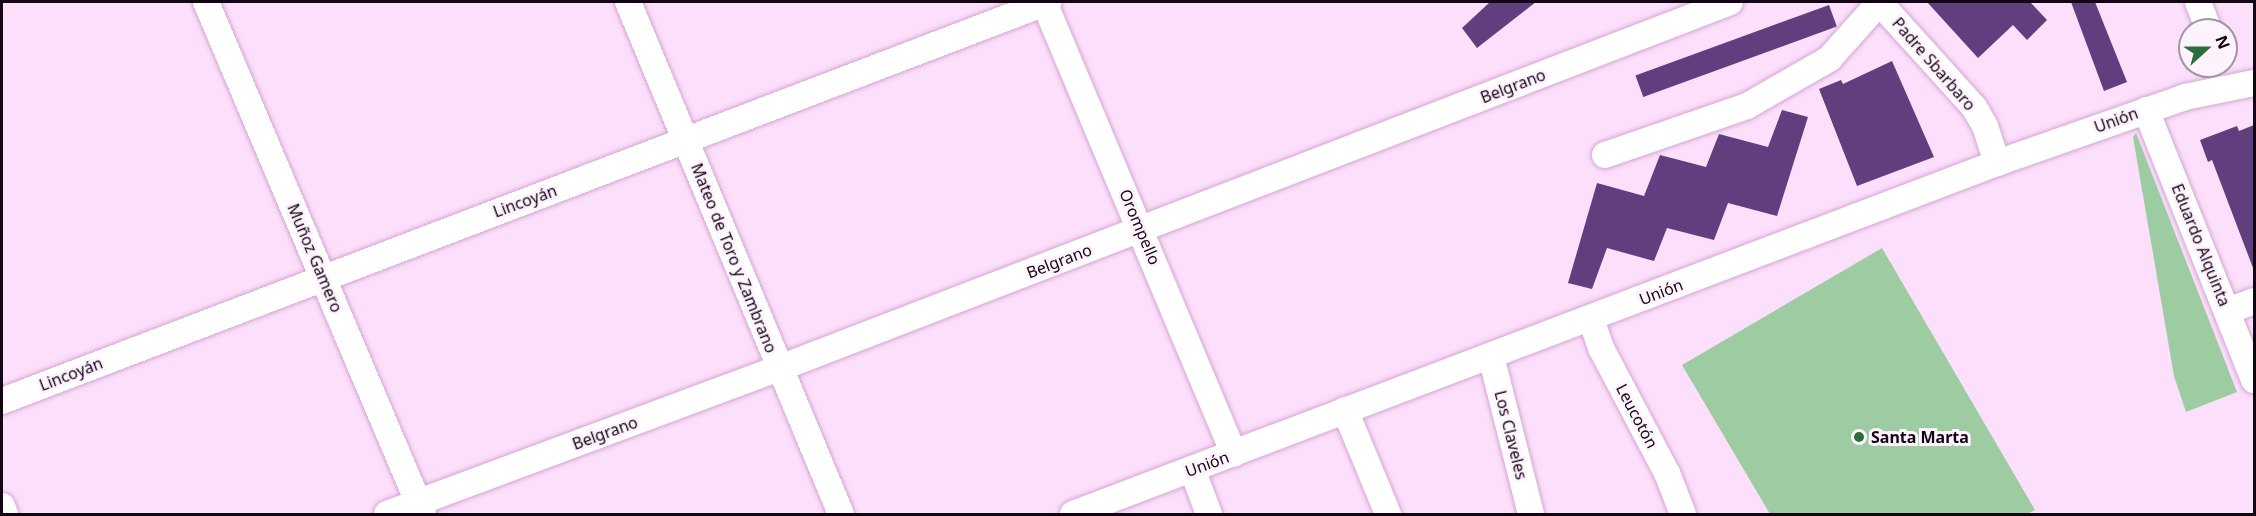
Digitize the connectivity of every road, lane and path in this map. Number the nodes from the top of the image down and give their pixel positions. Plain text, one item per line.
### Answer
1 (206, 2) edge
2 (628, 2) edge
3 (1046, 2) edge
4 (1730, 2) edge
5 (1879, 2) edge
6 (2198, 2) edge
7 (2204, 18) edge
8 (2237, 79) edge
9 (2146, 110) junction
10 (686, 141) junction
11 (1605, 155) dead end
12 (1996, 163) junction
13 (1141, 229) junction
14 (322, 276) junction
15 (2254, 301) edge
16 (2228, 311) junction
17 (1591, 319) junction
18 (1491, 356) junction
19 (780, 368) junction
20 (2254, 380) edge
21 (2, 401) edge
22 (1346, 410) junction
23 (1234, 454) junction
24 (1192, 469) junction
25 (2, 506) edge
26 (421, 509) edge
27 (5, 514) edge
28 (387, 514) edge
29 (841, 514) edge
30 (1073, 514) edge
31 (1209, 514) edge
32 (1388, 514) edge
33 (1531, 514) edge
34 (1683, 514) edge

1 - 14 street, Muñoz Gamero
2 - 10 street, Mateo de Toro y Zambrano
3 - 10 street, Lincoyán
3 - 13 street, Orompello
4 - 13 street, Belgrano
5 - 11 street
5 - 12 street, Padre Sbarbaro
6 - 7 street
8 - 9 street, Unión
9 - 12 street, Unión
9 - 16 street, Eduardo Alquinta
10 - 14 street, Lincoyán
10 - 19 street, Mateo de Toro y Zambrano
12 - 17 street, Unión
13 - 19 street, Belgrano
13 - 23 street, Orompello
14 - 21 street, Lincoyán
14 - 26 street, Muñoz Gamero
15 - 16 street
16 - 20 street, Eduardo Alquinta
17 - 18 street, Unión
17 - 34 street, Leucotón
18 - 22 street, Unión
18 - 33 street, Los Claveles
19 - 26 street, Belgrano
19 - 29 street, Mateo de Toro y Zambrano
22 - 23 street, Unión
22 - 32 street
23 - 24 street, Unión
24 - 30 street, Unión
24 - 31 street
25 - 27 street
26 - 28 street, Belgrano

